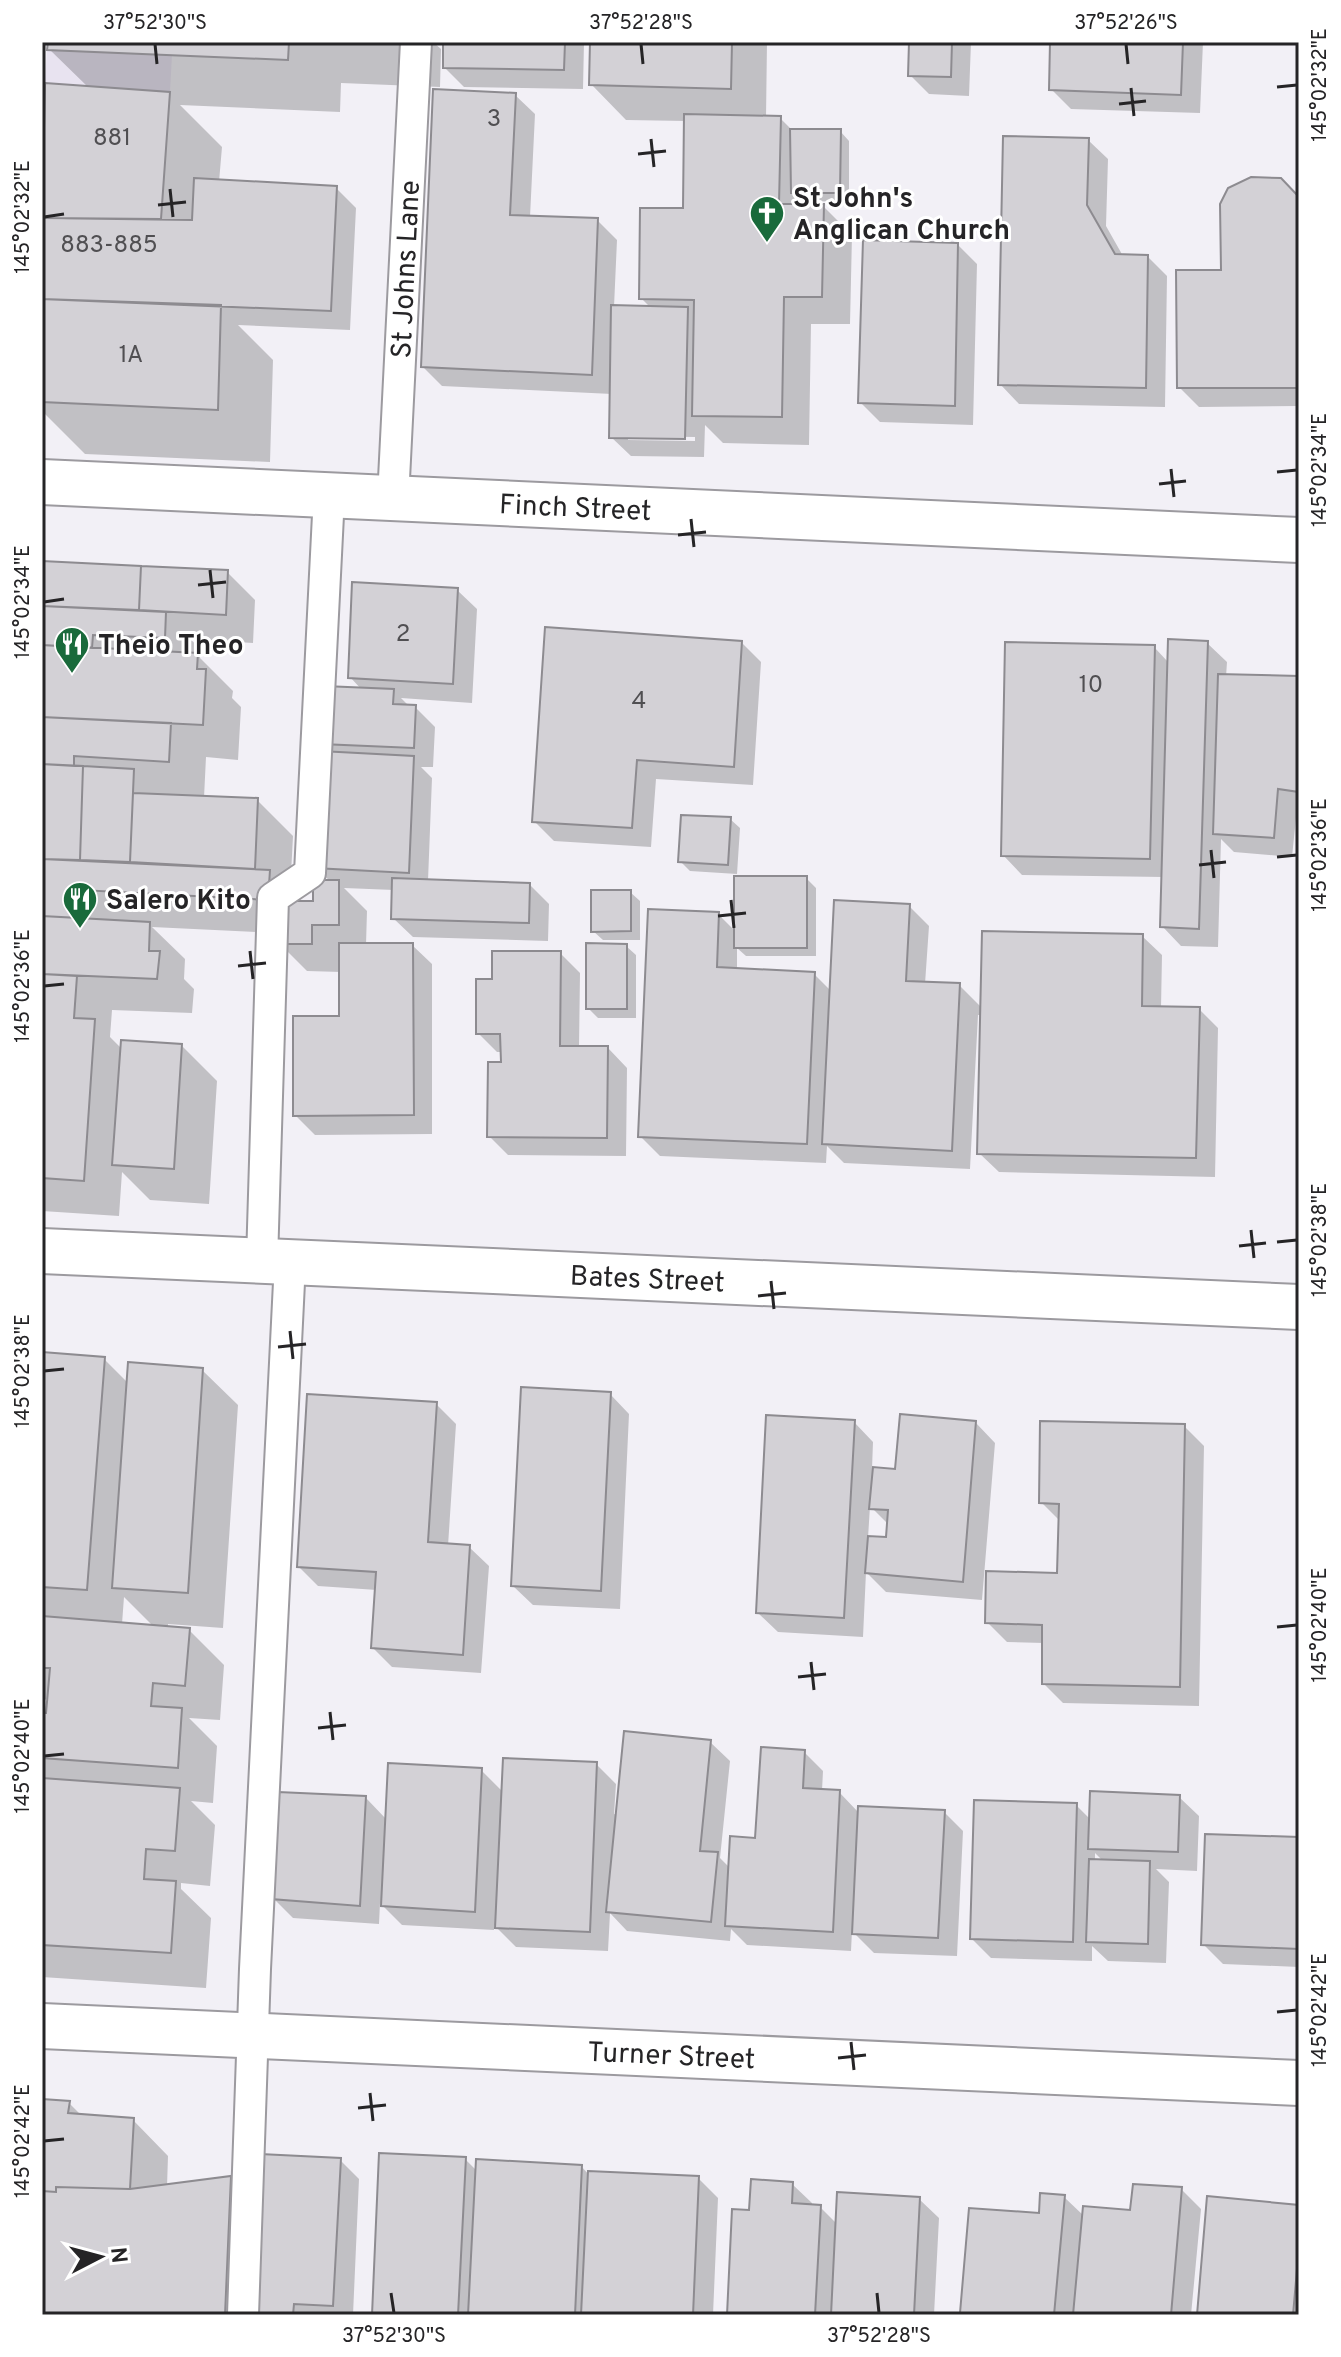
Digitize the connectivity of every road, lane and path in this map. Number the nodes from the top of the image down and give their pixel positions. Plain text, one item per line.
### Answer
1 (416, 42) edge
2 (42, 482) edge
3 (329, 495) junction
4 (393, 499) junction
5 (1299, 540) edge
6 (42, 1251) edge
7 (276, 1261) junction
8 (1299, 1307) edge
9 (42, 2026) edge
10 (252, 2035) junction
11 (1299, 2083) edge
12 (243, 2315) edge

1 - 4 lane, St Johns Lane
2 - 3 street, Finch Street
3 - 4 street, Finch Street
3 - 7 lane
4 - 5 street, Finch Street
6 - 7 street, Bates Street
7 - 8 street, Bates Street
7 - 10 lane
9 - 10 street, Turner Street
10 - 11 street, Turner Street
10 - 12 lane

